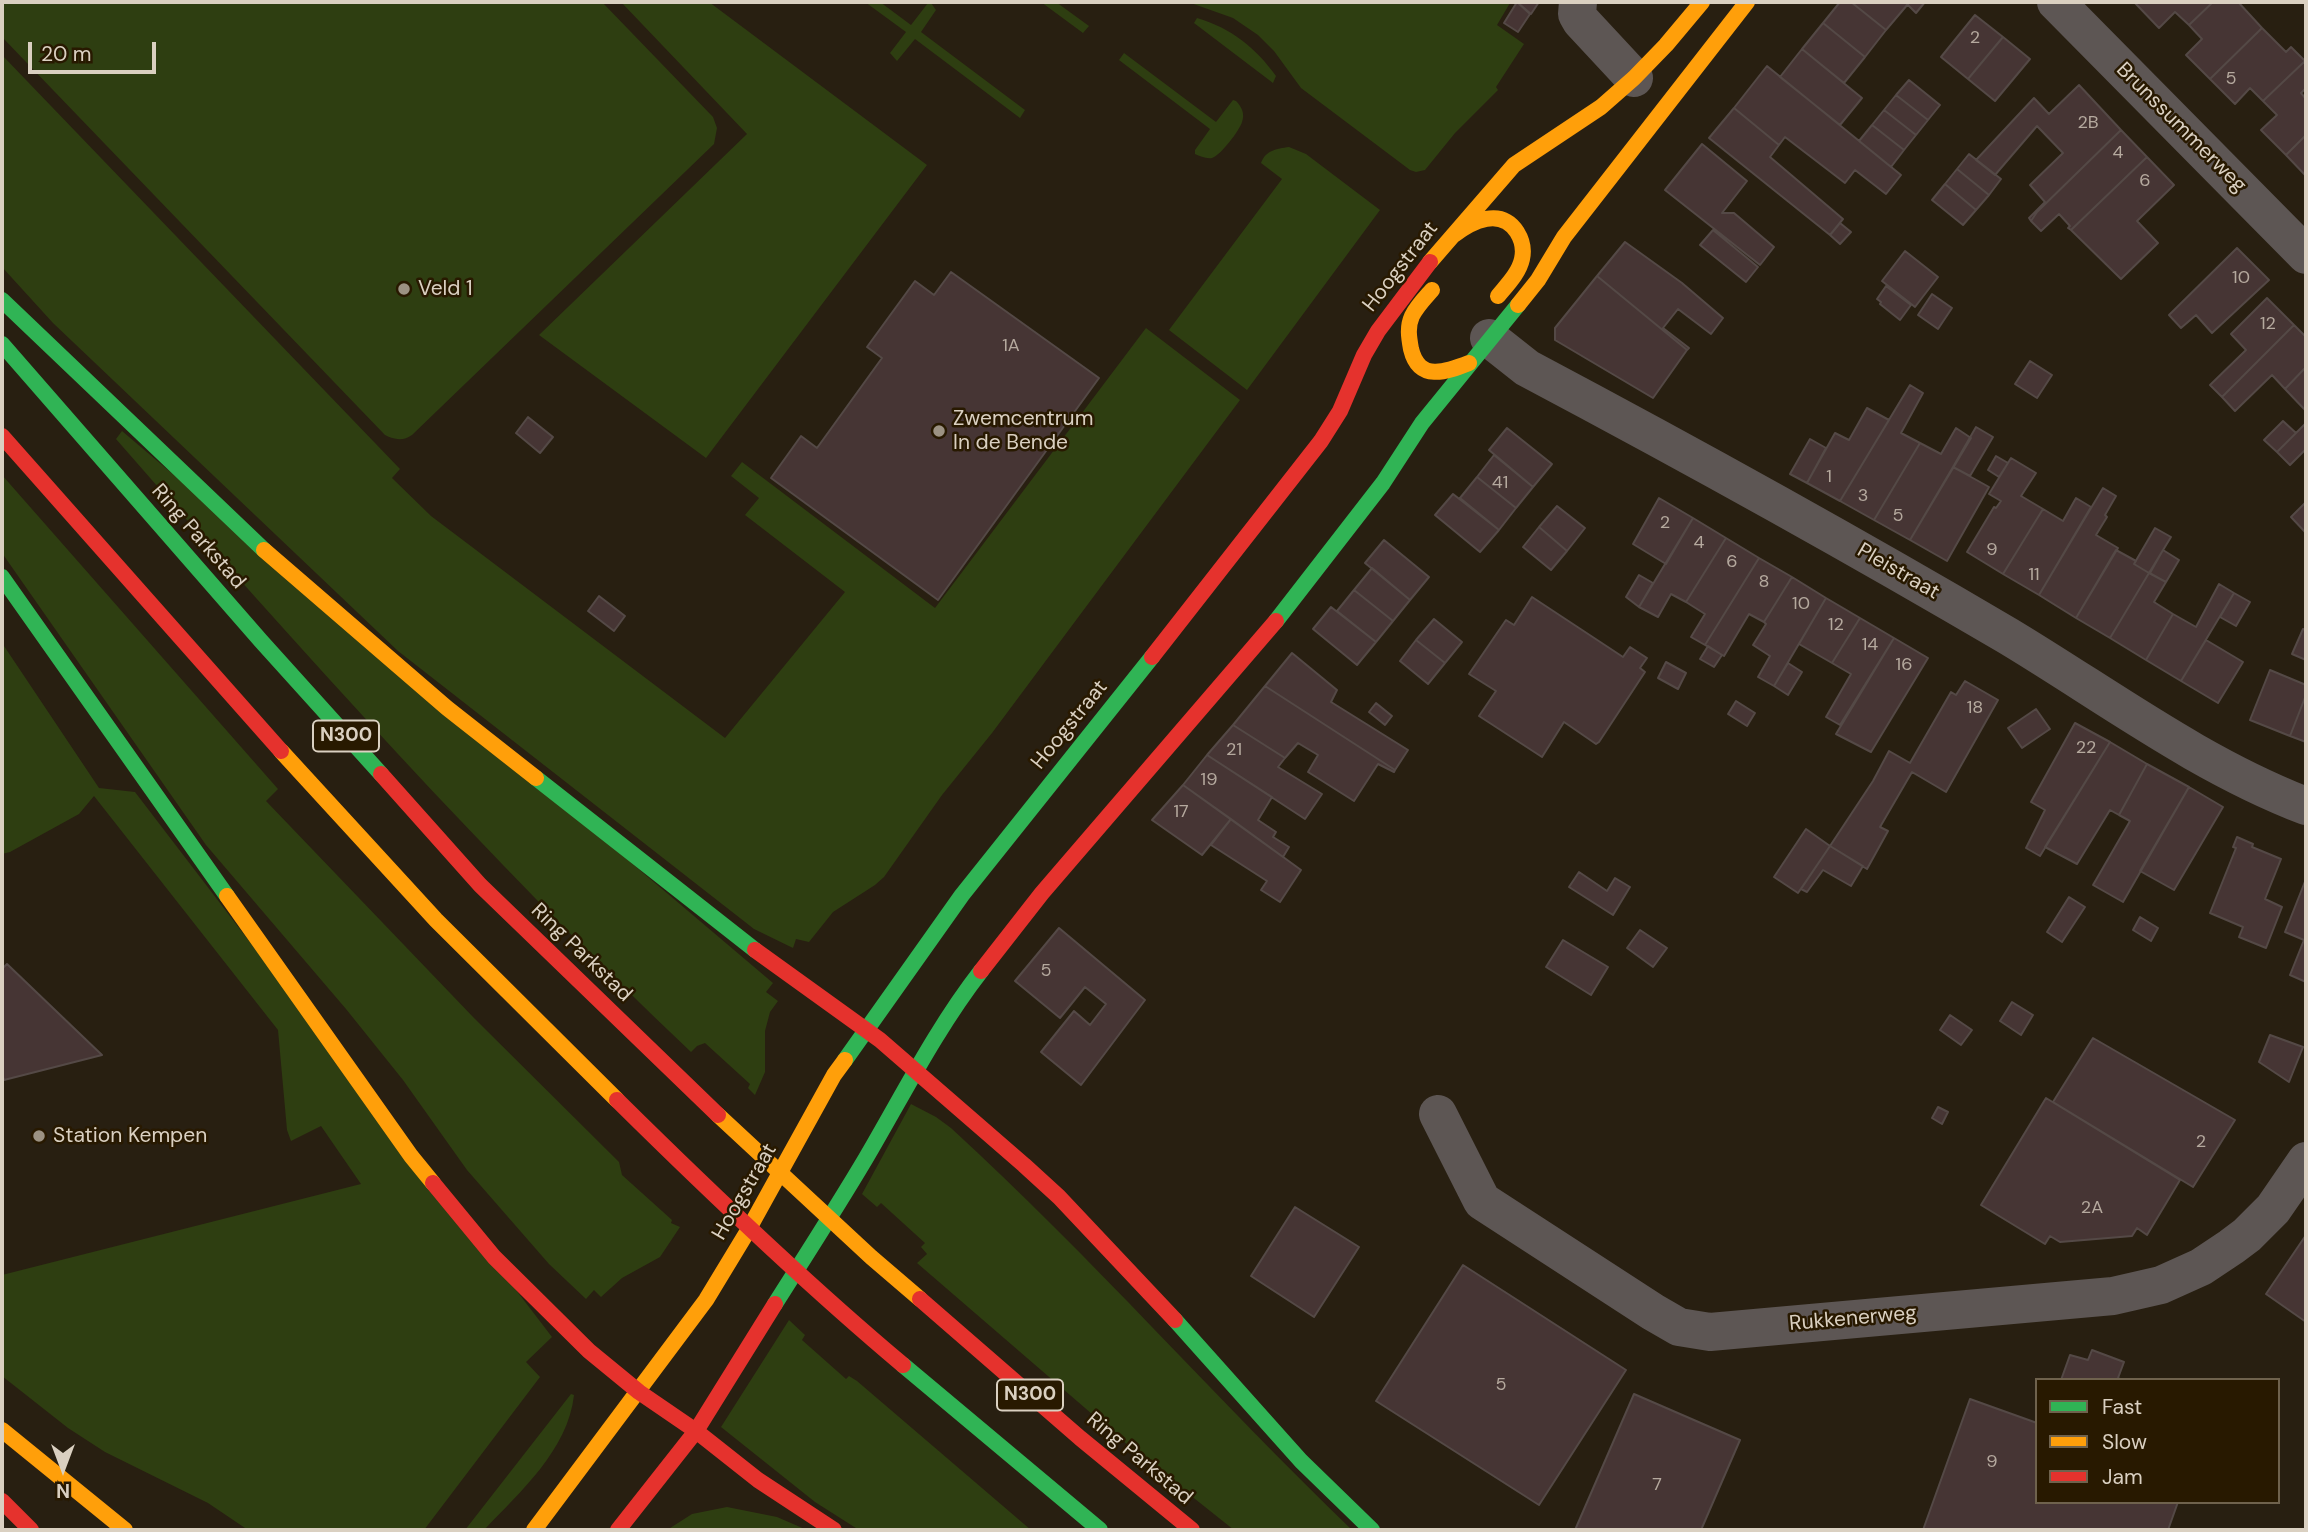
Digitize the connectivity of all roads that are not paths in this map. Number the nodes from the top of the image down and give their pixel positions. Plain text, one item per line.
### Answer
1 (1578, 2) edge
2 (1702, 2) edge
3 (1747, 2) edge
4 (2056, 2) edge
5 (1634, 78) junction
6 (1445, 243) junction
7 (2306, 255) edge
8 (2, 300) edge
9 (2, 344) edge
10 (1479, 351) junction
11 (2, 436) edge
12 (2, 577) edge
13 (2306, 806) edge
14 (867, 1030) junction
15 (915, 1072) junction
16 (1438, 1114) dead end
17 (2306, 1161) edge
18 (639, 1392) junction
19 (2, 1430) edge
20 (696, 1431) junction
21 (2, 1501) edge
22 (31, 1530) edge
23 (125, 1530) edge
24 (534, 1530) edge
25 (618, 1530) edge
26 (834, 1530) edge
27 (1100, 1530) edge
28 (1192, 1530) edge
29 (1372, 1530) edge

1 - 5 street
2 - 5 main road, Hoogstraat
3 - 10 main road
4 - 7 street, Brunssummerweg
5 - 6 main road, Hoogstraat
6 - 10 main road
6 - 10 main road
6 - 14 main road, Hoogstraat
8 - 14 main road
9 - 28 main road, Ring Parkstad / N300
10 - 13 street, Pleistraat
10 - 15 main road
11 - 27 main road, N300
12 - 18 main road
14 - 15 main road
14 - 18 main road, Hoogstraat
15 - 20 main road
15 - 29 main road
16 - 17 street, Rukkenerweg
18 - 20 main road
18 - 24 main road, Hoogstraat
19 - 23 main road
20 - 25 main road
20 - 26 main road
21 - 22 main road

